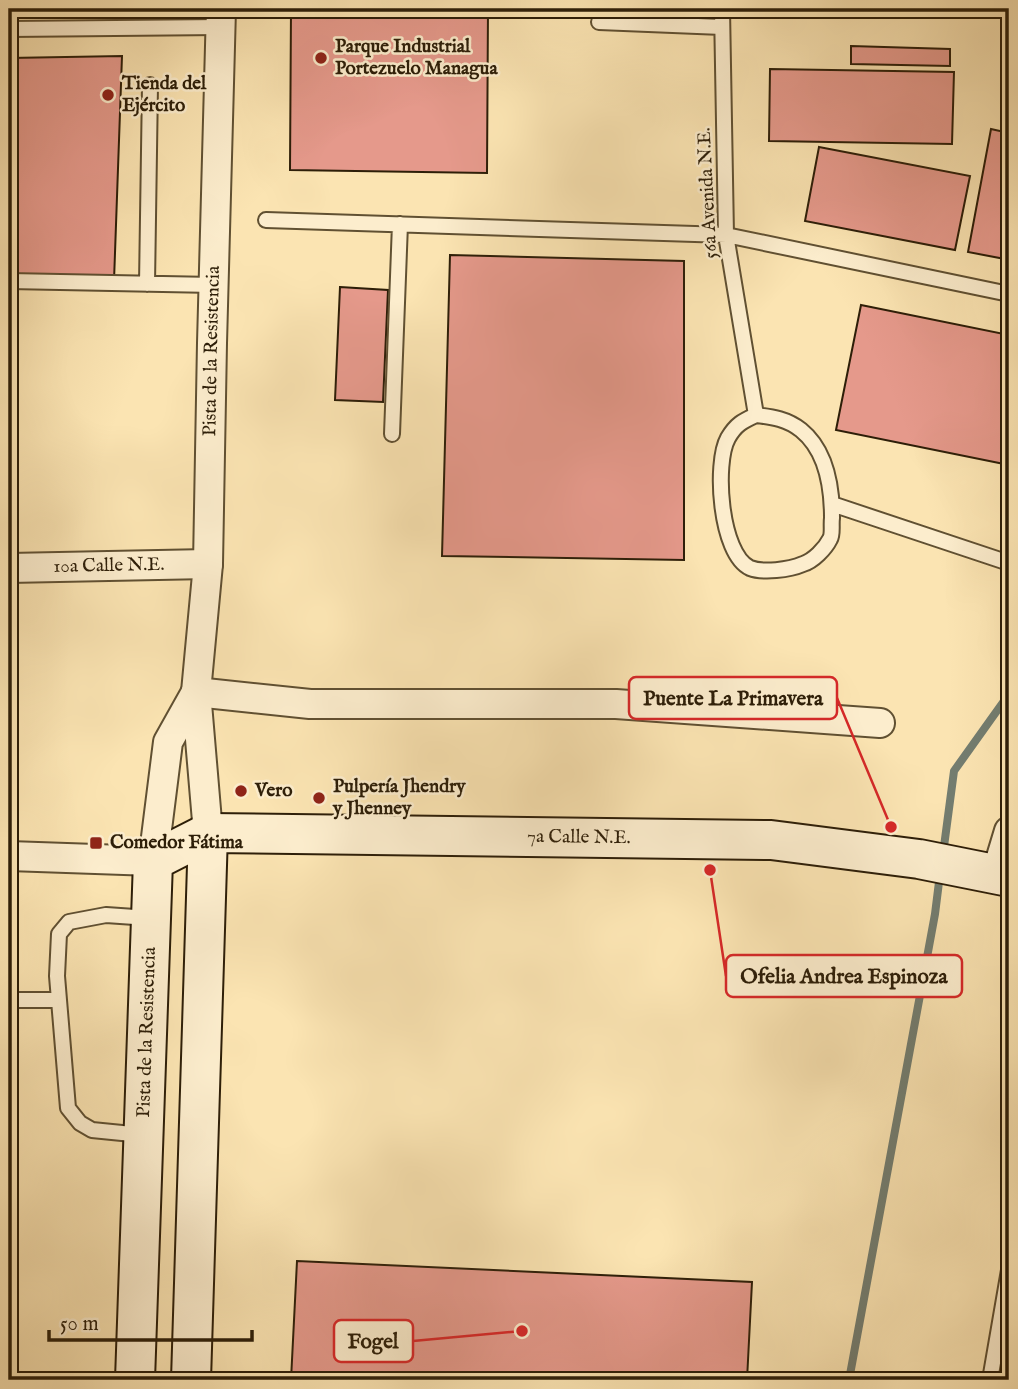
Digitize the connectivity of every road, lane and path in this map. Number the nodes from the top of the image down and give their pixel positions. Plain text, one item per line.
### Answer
1 (722, 9) edge
2 (221, 18) edge
3 (599, 22) dead end
4 (722, 27) junction
5 (9, 29) edge
6 (150, 85) dead end
7 (266, 220) dead end
8 (400, 224) junction
9 (726, 235) junction
10 (9, 282) edge
11 (147, 284) junction
12 (214, 285) junction
13 (1009, 294) edge
14 (756, 415) junction
15 (392, 434) dead end
16 (832, 503) junction
17 (1009, 563) edge
18 (208, 564) junction
19 (9, 568) edge
20 (196, 692) junction
21 (880, 723) dead end
22 (1009, 831) edge
23 (208, 833) junction
24 (9, 856) edge
25 (153, 861) junction
26 (989, 872) edge
27 (151, 918) junction
28 (9, 1000) edge
29 (59, 1000) junction
30 (144, 1135) junction
31 (1009, 1270) edge
32 (135, 1380) edge
33 (191, 1380) edge
34 (990, 1380) edge

1 - 4 lane, 56a Avenida N.E.
2 - 5 lane
2 - 12 street, Pista de la Resistencia
3 - 4 lane
4 - 9 lane, 56a Avenida N.E.
6 - 11 lane
7 - 8 lane
8 - 9 lane
8 - 15 lane
9 - 13 lane
9 - 14 lane, 56a Avenida N.E.
10 - 11 lane
11 - 12 lane
12 - 18 street, Pista de la Resistencia
14 - 16 lane
14 - 16 lane
16 - 17 lane
18 - 19 street, 10a Calle N.E.
18 - 20 street, Pista de la Resistencia
20 - 21 street
20 - 23 street, Pista de la Resistencia
20 - 25 street, Pista de la Resistencia
22 - 26 street
23 - 25 street, 7a Calle N.E.
23 - 26 street, 7a Calle N.E.
23 - 33 street, Pista de la Resistencia
24 - 25 street
25 - 27 street, Pista de la Resistencia
27 - 29 lane
27 - 30 street, Pista de la Resistencia
28 - 29 lane
29 - 30 lane
30 - 32 street, Pista de la Resistencia
31 - 34 lane

